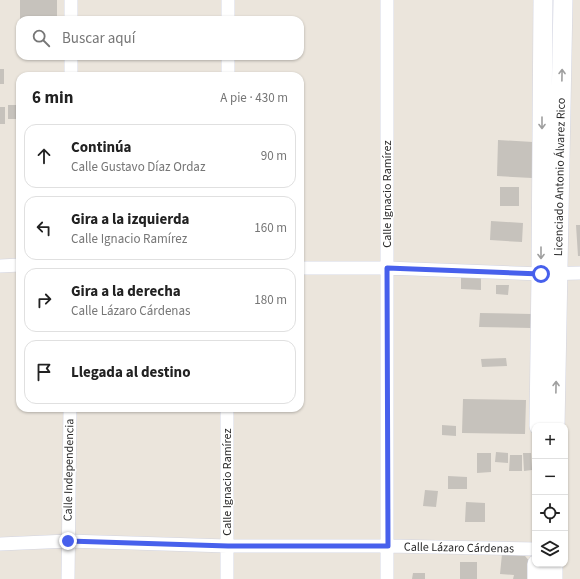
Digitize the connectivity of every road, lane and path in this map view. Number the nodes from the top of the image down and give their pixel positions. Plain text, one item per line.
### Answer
1 (72, 0) edge
2 (228, 0) edge
3 (387, 0) edge
4 (543, 0) edge
5 (563, 0) edge
6 (72, 16) edge
7 (228, 16) edge
8 (71, 60) edge
9 (228, 60) edge
10 (71, 72) edge
11 (228, 72) edge
12 (16, 265) edge
13 (0, 266) edge
14 (304, 268) edge
15 (387, 268) junction
16 (580, 273) edge
17 (550, 274) junction
18 (70, 412) edge
19 (227, 412) edge
20 (539, 423) edge
21 (555, 423) edge
22 (68, 541) junction
23 (0, 544) edge
24 (228, 546) junction
25 (388, 546) junction
26 (532, 549) edge
27 (537, 567) edge
28 (553, 567) edge
29 (68, 579) edge
30 (227, 579) edge
31 (387, 579) edge
32 (537, 579) edge
33 (553, 579) edge

1 - 6 street
2 - 7 street
3 - 15 street, Calle Ignacio Ramírez
4 -> 17 main road, Licenciado Antonio Álvarez Rico
17 -> 5 main road, Licenciado Antonio Álvarez Rico
8 - 10 street
9 - 11 street
12 - 13 street
14 - 15 street
15 - 17 street
15 - 25 street, Calle Ignacio Ramírez
16 - 17 street
17 - 20 main road, Licenciado Antonio Álvarez Rico
21 -> 17 main road, Licenciado Antonio Álvarez Rico
18 - 22 street, Calle Independencia
19 - 24 street, Calle Ignacio Ramírez
22 - 23 street, Calle Lázaro Cárdenas
22 - 24 street, Calle Lázaro Cárdenas
22 - 29 street, Calle Independencia
24 - 25 street, Calle Lázaro Cárdenas
24 - 30 street, Calle Ignacio Ramírez
25 - 26 street, Calle Lázaro Cárdenas
25 - 31 street, Calle Ignacio Ramírez
27 - 32 main road
28 - 33 main road

